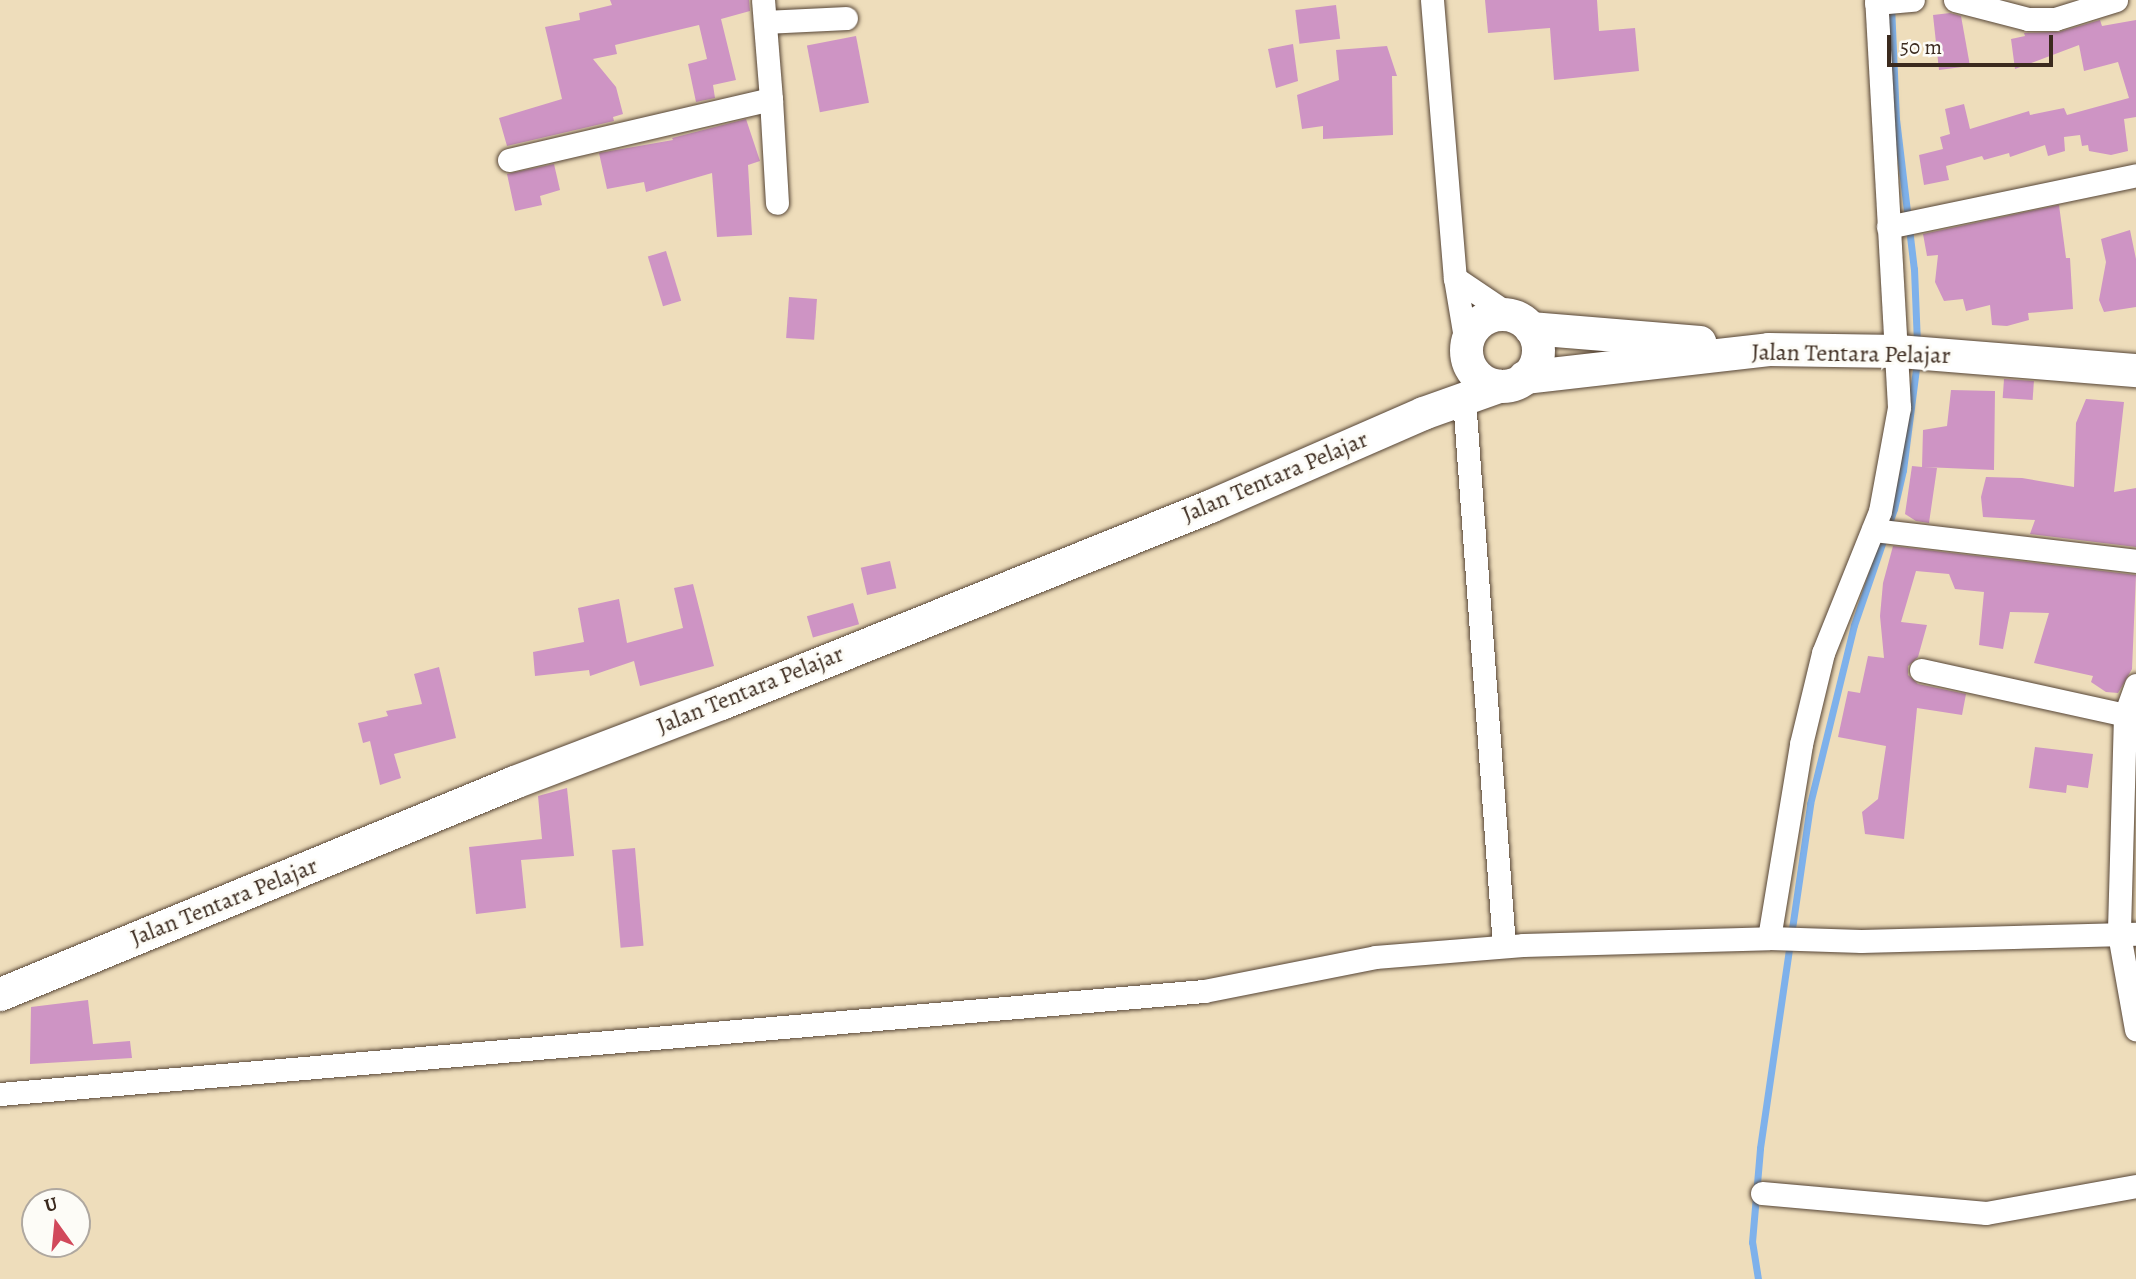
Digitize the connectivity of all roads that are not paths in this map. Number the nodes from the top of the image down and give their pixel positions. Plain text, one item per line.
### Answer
1 (1432, 0) edge
2 (1955, 0) edge
3 (2116, 0) edge
4 (1889, 1) edge
5 (764, 11) edge
6 (846, 18) dead end
7 (771, 99) junction
8 (509, 160) dead end
9 (2136, 175) edge
10 (777, 204) dead end
11 (1904, 223) junction
12 (1455, 278) junction
13 (1520, 321) junction
14 (1768, 349) junction
15 (1466, 352) junction
16 (1909, 352) junction
17 (2136, 370) edge
18 (1512, 381) junction
19 (1464, 400) junction
20 (1423, 413) junction
21 (1877, 531) junction
22 (2136, 561) edge
23 (1921, 670) dead end
24 (2136, 685) edge
25 (2125, 715) junction
26 (2128, 934) edge
27 (1776, 939) junction
28 (1504, 946) junction
29 (0, 994) edge
30 (2136, 1029) edge
31 (0, 1094) edge
32 (2136, 1186) edge
33 (1762, 1194) dead end

1 - 12 street
2 - 3 street
4 - 11 street
5 - 6 street
5 - 7 street
7 - 8 street
7 - 10 street
9 - 11 street
11 - 16 street
12 - 13 street
12 - 15 street
13 - 14 highway
13 - 15 highway
13 - 18 highway
14 - 16 highway, Jalan Tentara Pelajar
14 - 18 highway, Jalan Tentara Pelajar
15 - 18 highway
15 - 20 highway
16 - 17 highway, Jalan Tentara Pelajar
16 - 21 street
18 - 19 highway, Jalan Tentara Pelajar
19 - 20 highway, Jalan Tentara Pelajar
19 - 28 street
20 - 29 highway, Jalan Tentara Pelajar
21 - 22 street
21 - 27 street
23 - 25 street
24 - 25 street
25 - 26 street
26 - 27 street
26 - 30 street
27 - 28 street
28 - 31 street
32 - 33 street

